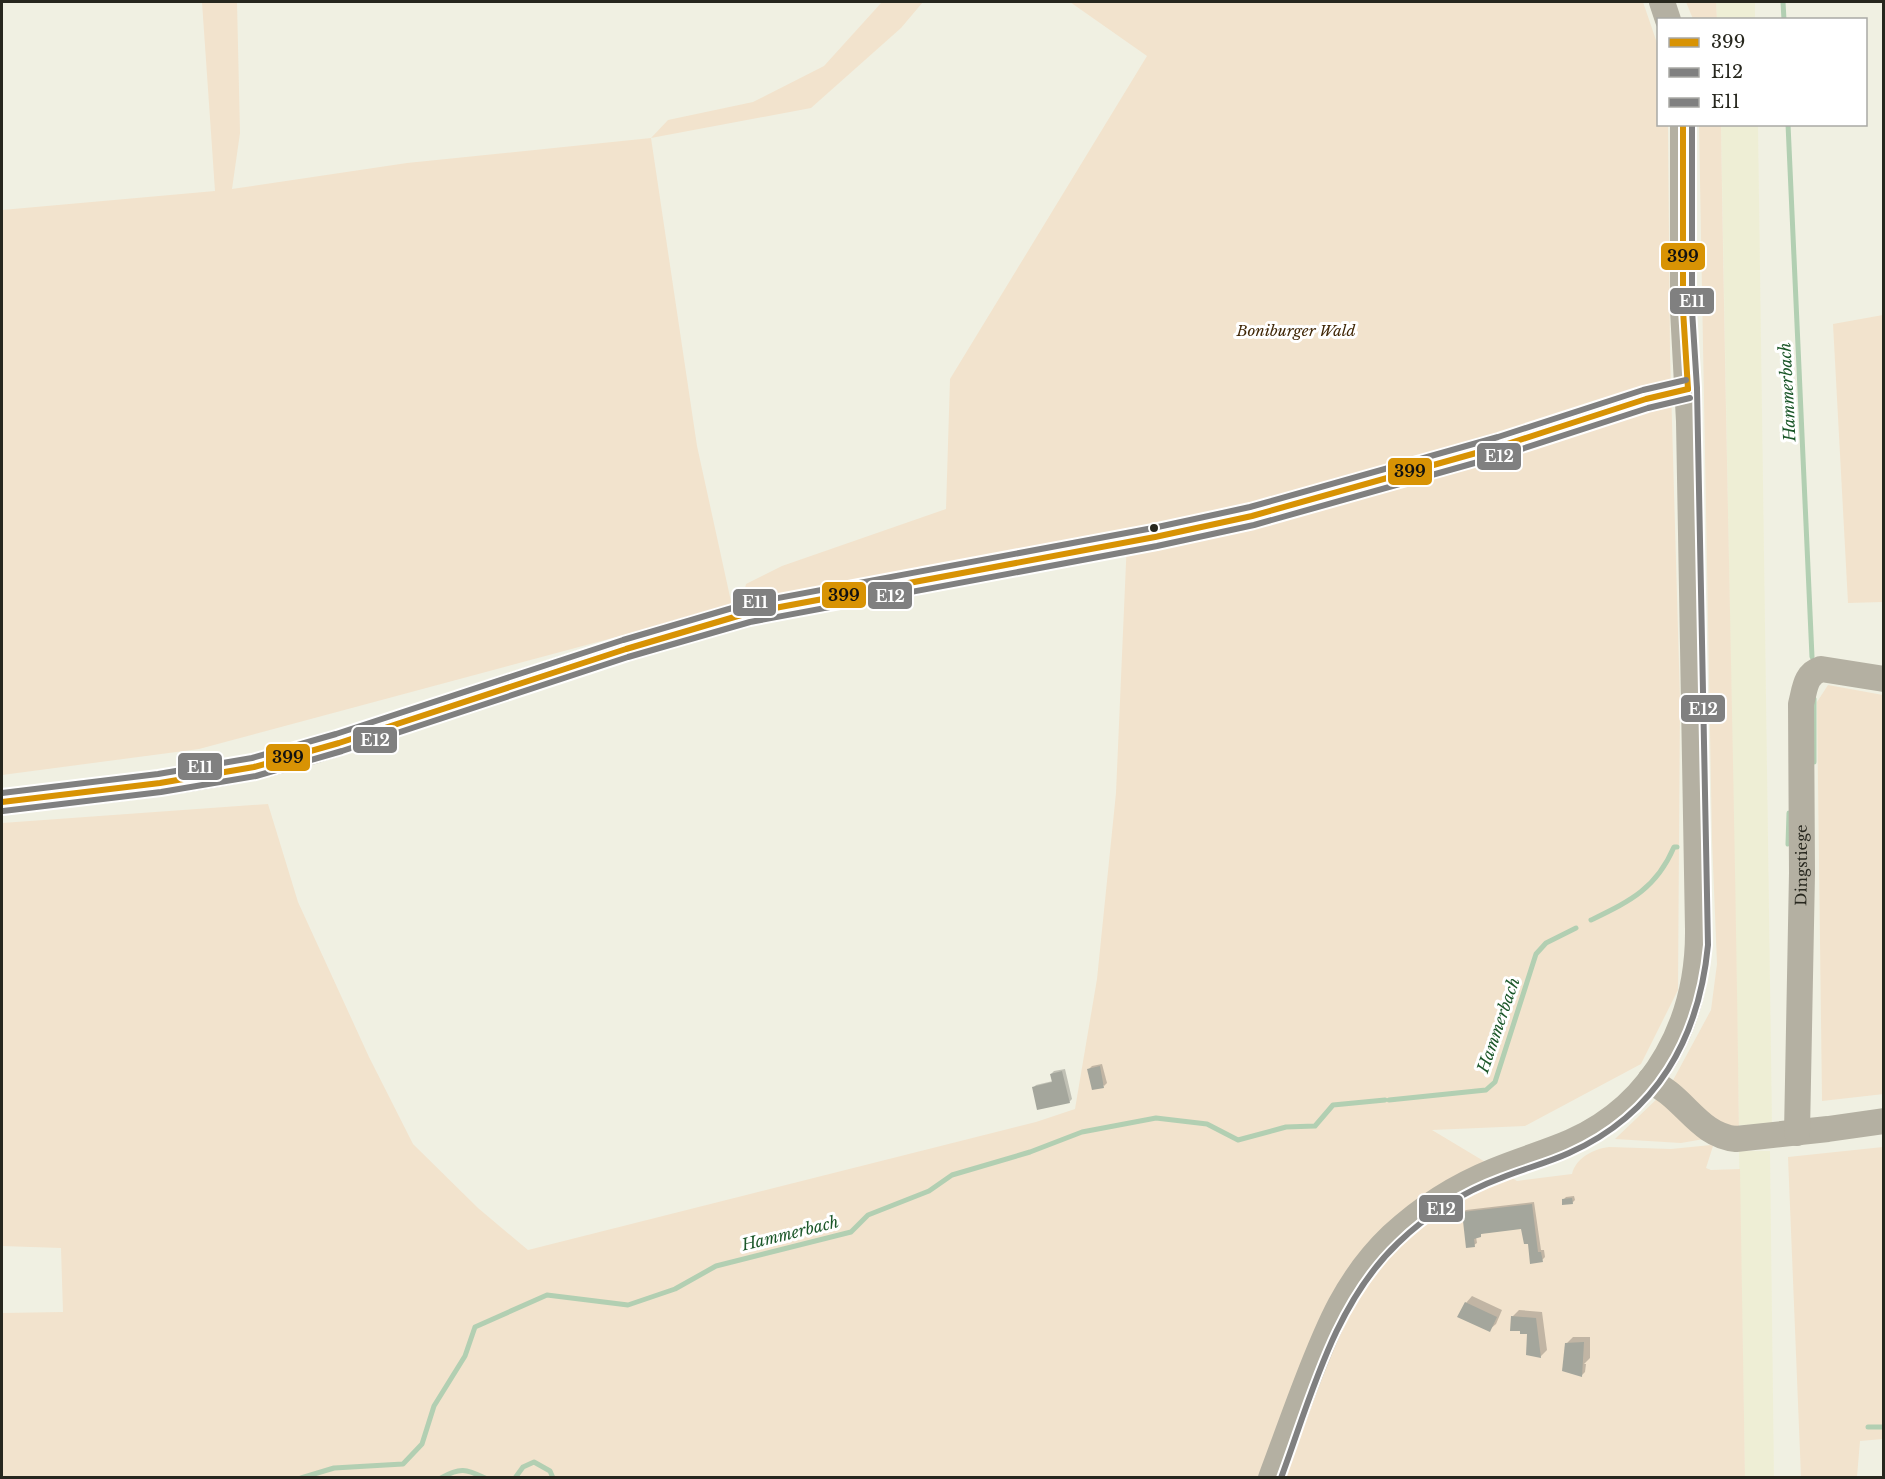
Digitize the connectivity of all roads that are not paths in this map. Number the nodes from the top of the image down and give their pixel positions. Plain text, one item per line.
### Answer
1 (1662, 2) edge
2 (1667, 18) edge
3 (1683, 126) edge
4 (1688, 389) junction
5 (1884, 679) edge
6 (2, 801) edge
7 (1650, 1080) junction
8 (1884, 1121) edge
9 (1797, 1133) junction
10 (1271, 1478) edge

1 - 2 street
3 - 4 street
4 - 6 street
4 - 7 street
5 - 9 street, Dingstiege
7 - 9 street
7 - 10 street
8 - 9 street

